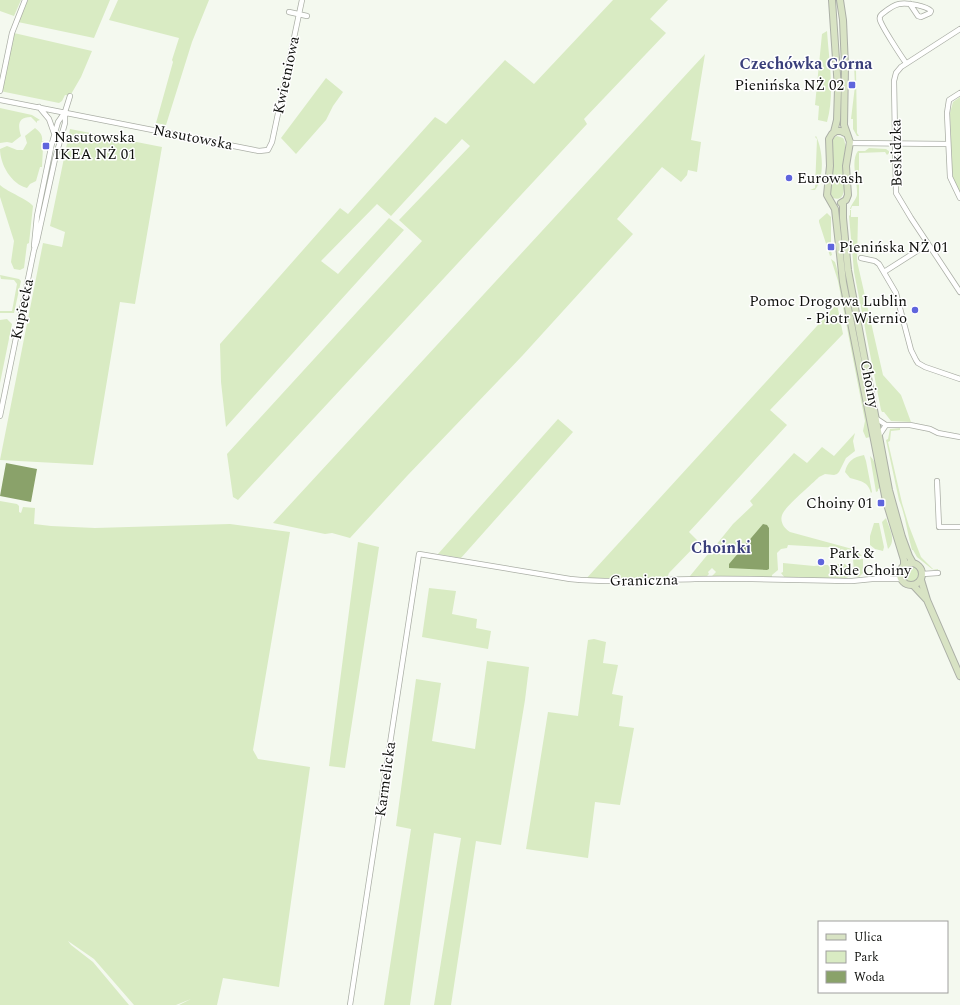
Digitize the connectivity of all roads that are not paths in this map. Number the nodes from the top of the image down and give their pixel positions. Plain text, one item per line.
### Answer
1 (25, 0) edge
2 (302, 0) edge
3 (832, 0) edge
4 (840, 0) edge
5 (910, 4) dead end
6 (289, 12) dead end
7 (299, 14) junction
8 (307, 16) dead end
9 (960, 29) edge
10 (906, 63) junction
11 (0, 92) edge
12 (960, 93) edge
13 (70, 96) dead end
14 (0, 100) edge
15 (39, 107) junction
16 (65, 112) junction
17 (834, 132) junction
18 (54, 133) junction
19 (847, 134) junction
20 (849, 143) junction
21 (895, 144) junction
22 (948, 144) junction
23 (268, 150) joint
24 (960, 198) edge
25 (831, 202) junction
26 (843, 202) junction
27 (928, 244) junction
28 (34, 250) junction
29 (860, 258) dead end
30 (884, 272) junction
31 (960, 292) edge
32 (960, 380) edge
33 (0, 416) edge
34 (877, 419) junction
35 (886, 425) junction
36 (880, 434) junction
37 (960, 437) edge
38 (937, 481) dead end
39 (960, 527) edge
40 (419, 554) joint
41 (913, 563) junction
42 (904, 566) junction
43 (901, 572) junction
44 (938, 574) dead end
45 (922, 577) junction
46 (872, 579) junction
47 (902, 579) junction
48 (913, 585) junction
49 (927, 600) junction
50 (960, 676) edge
51 (350, 1005) edge

1 - 11 street
2 - 7 street, Kwietniowa
3 - 17 street
4 - 19 street
5 - 10 street
6 - 7 street
7 - 8 street
7 - 23 street, Kwietniowa
9 - 10 street, Beskidzka
10 - 21 street, Beskidzka
12 - 22 street
13 - 16 street
14 - 15 street, Nasutowska
15 - 16 street, Nasutowska
15 - 18 street
16 - 18 street, Kupiecka
16 - 23 street, Nasutowska
16 - 28 street, Kupiecka
17 - 19 street
17 - 25 street, Choiny
18 - 28 street, Kupiecka
19 - 20 street, Choiny
20 - 21 street
20 - 26 street, Choiny
21 - 22 street
21 - 27 street, Beskidzka
22 - 24 street
25 - 26 street
25 - 42 street, Choiny
26 - 34 street, Choiny
27 - 30 street
27 - 31 street, Beskidzka
28 - 33 street, Kupiecka
29 - 30 street
30 - 32 street
34 - 35 street
34 - 36 street, Choiny
35 - 36 street
35 - 37 street
36 - 41 street, Choiny
38 - 39 street
40 - 46 street, Graniczna
40 - 51 street, Karmelicka
41 - 42 street
41 - 45 street
42 - 43 street
43 - 46 street, Graniczna
43 - 47 street
44 - 45 street
45 - 48 street
45 - 49 street
46 - 47 street, Graniczna
47 - 48 street
48 - 49 street
49 - 50 street

